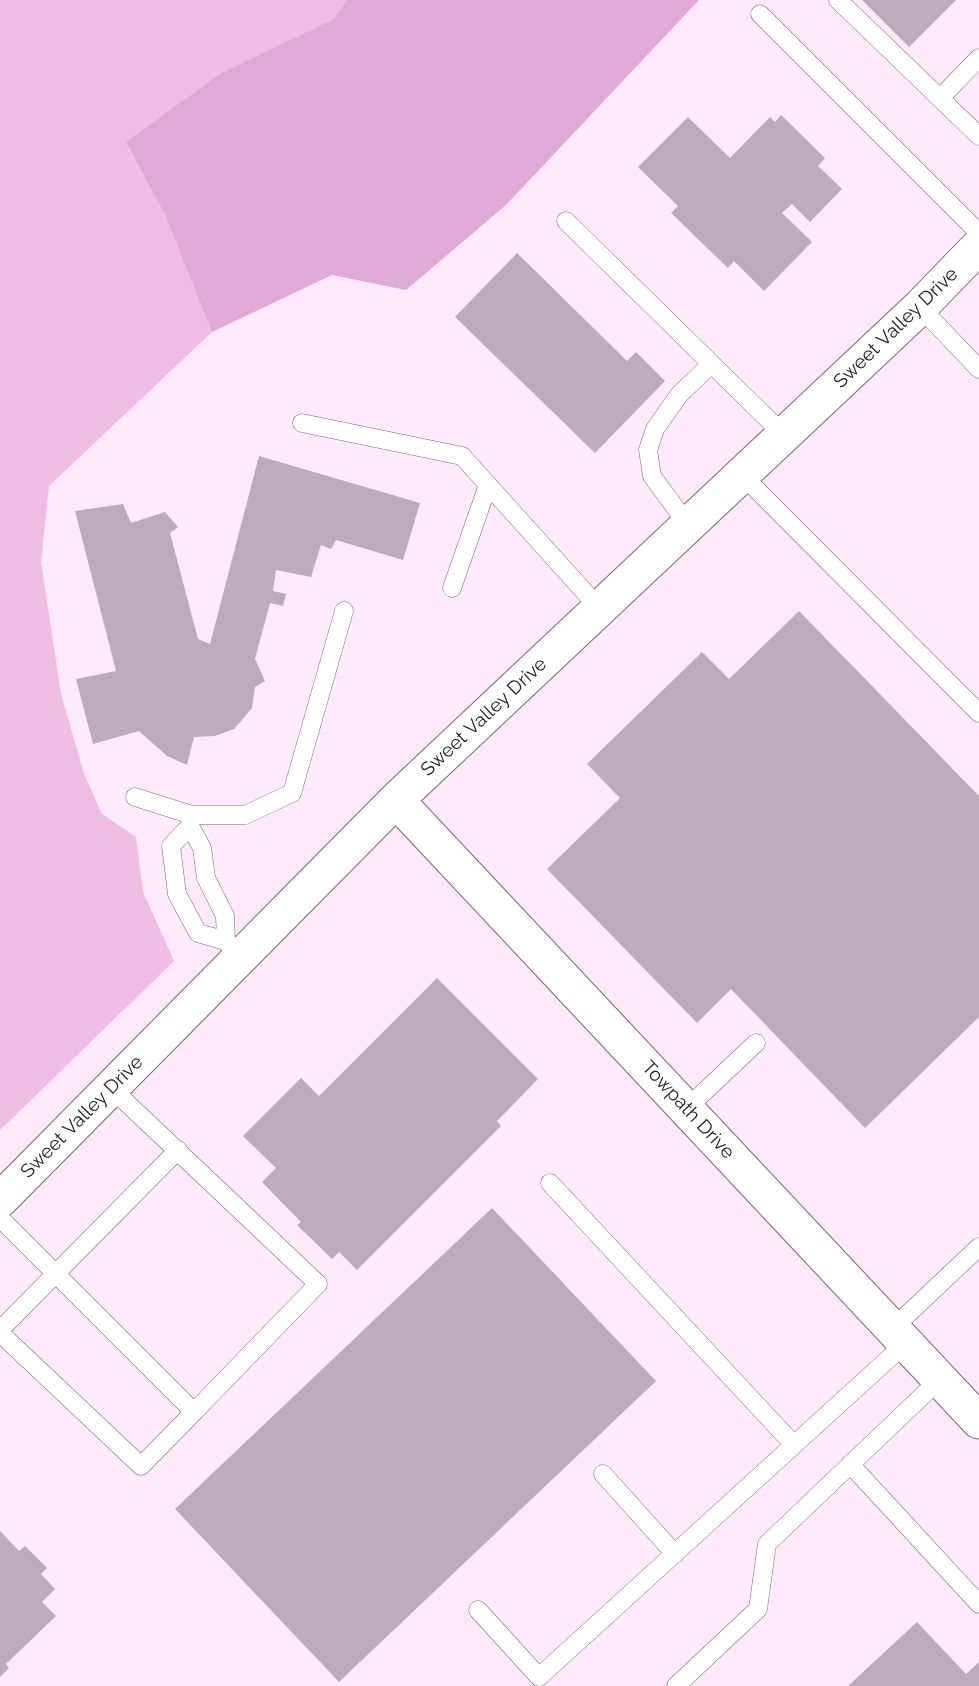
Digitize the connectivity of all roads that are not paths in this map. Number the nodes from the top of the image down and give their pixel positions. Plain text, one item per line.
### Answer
1 (838, 0) edge
2 (760, 14) dead end
3 (979, 58) edge
4 (940, 97) junction
5 (979, 136) edge
6 (566, 221) dead end
7 (979, 233) edge
8 (979, 246) edge
9 (920, 307) junction
10 (711, 364) junction
11 (979, 369) edge
12 (302, 423) dead end
13 (784, 435) junction
14 (742, 475) junction
15 (488, 485) junction
16 (688, 525) junction
17 (452, 588) dead end
18 (600, 609) junction
19 (344, 611) dead end
20 (979, 713) edge
21 (135, 797) dead end
22 (396, 800) junction
23 (191, 820) junction
24 (233, 949) junction
25 (756, 1043) dead end
26 (111, 1088) junction
27 (686, 1109) junction
28 (178, 1150) junction
29 (550, 1183) dead end
30 (0, 1200) edge
31 (0, 1218) edge
32 (979, 1247) edge
33 (55, 1273) junction
34 (0, 1332) edge
35 (899, 1336) junction
36 (940, 1380) junction
37 (194, 1412) junction
38 (979, 1422) edge
39 (794, 1445) junction
40 (850, 1464) junction
41 (603, 1474) dead end
42 (675, 1554) junction
43 (979, 1604) edge
44 (478, 1610) dead end
45 (676, 1686) edge

1 - 4 lane
2 - 7 lane
3 - 4 lane
4 - 5 lane
6 - 10 lane
8 - 9 street, Sweet Valley Drive
9 - 11 lane
9 - 13 street, Sweet Valley Drive
10 - 13 lane
10 - 16 lane
12 - 15 lane
13 - 14 street, Sweet Valley Drive
14 - 16 street, Sweet Valley Drive
14 - 20 lane
15 - 17 lane
15 - 18 lane
16 - 18 street, Sweet Valley Drive
18 - 22 street, Sweet Valley Drive
19 - 23 lane
21 - 23 lane
22 - 24 street, Sweet Valley Drive
22 - 27 street, Towpath Drive
23 - 24 lane
23 - 24 lane
24 - 26 street, Sweet Valley Drive
25 - 27 lane
26 - 28 lane
26 - 30 street, Sweet Valley Drive
27 - 35 street, Towpath Drive
28 - 33 lane
28 - 37 lane
29 - 39 lane
31 - 33 lane
32 - 35 lane
33 - 34 lane
33 - 37 lane
34 - 37 lane
35 - 36 street, Towpath Drive
35 - 39 lane
36 - 38 street, Towpath Drive
36 - 40 lane
39 - 42 lane
40 - 43 lane
40 - 45 lane
41 - 42 lane
42 - 44 lane

